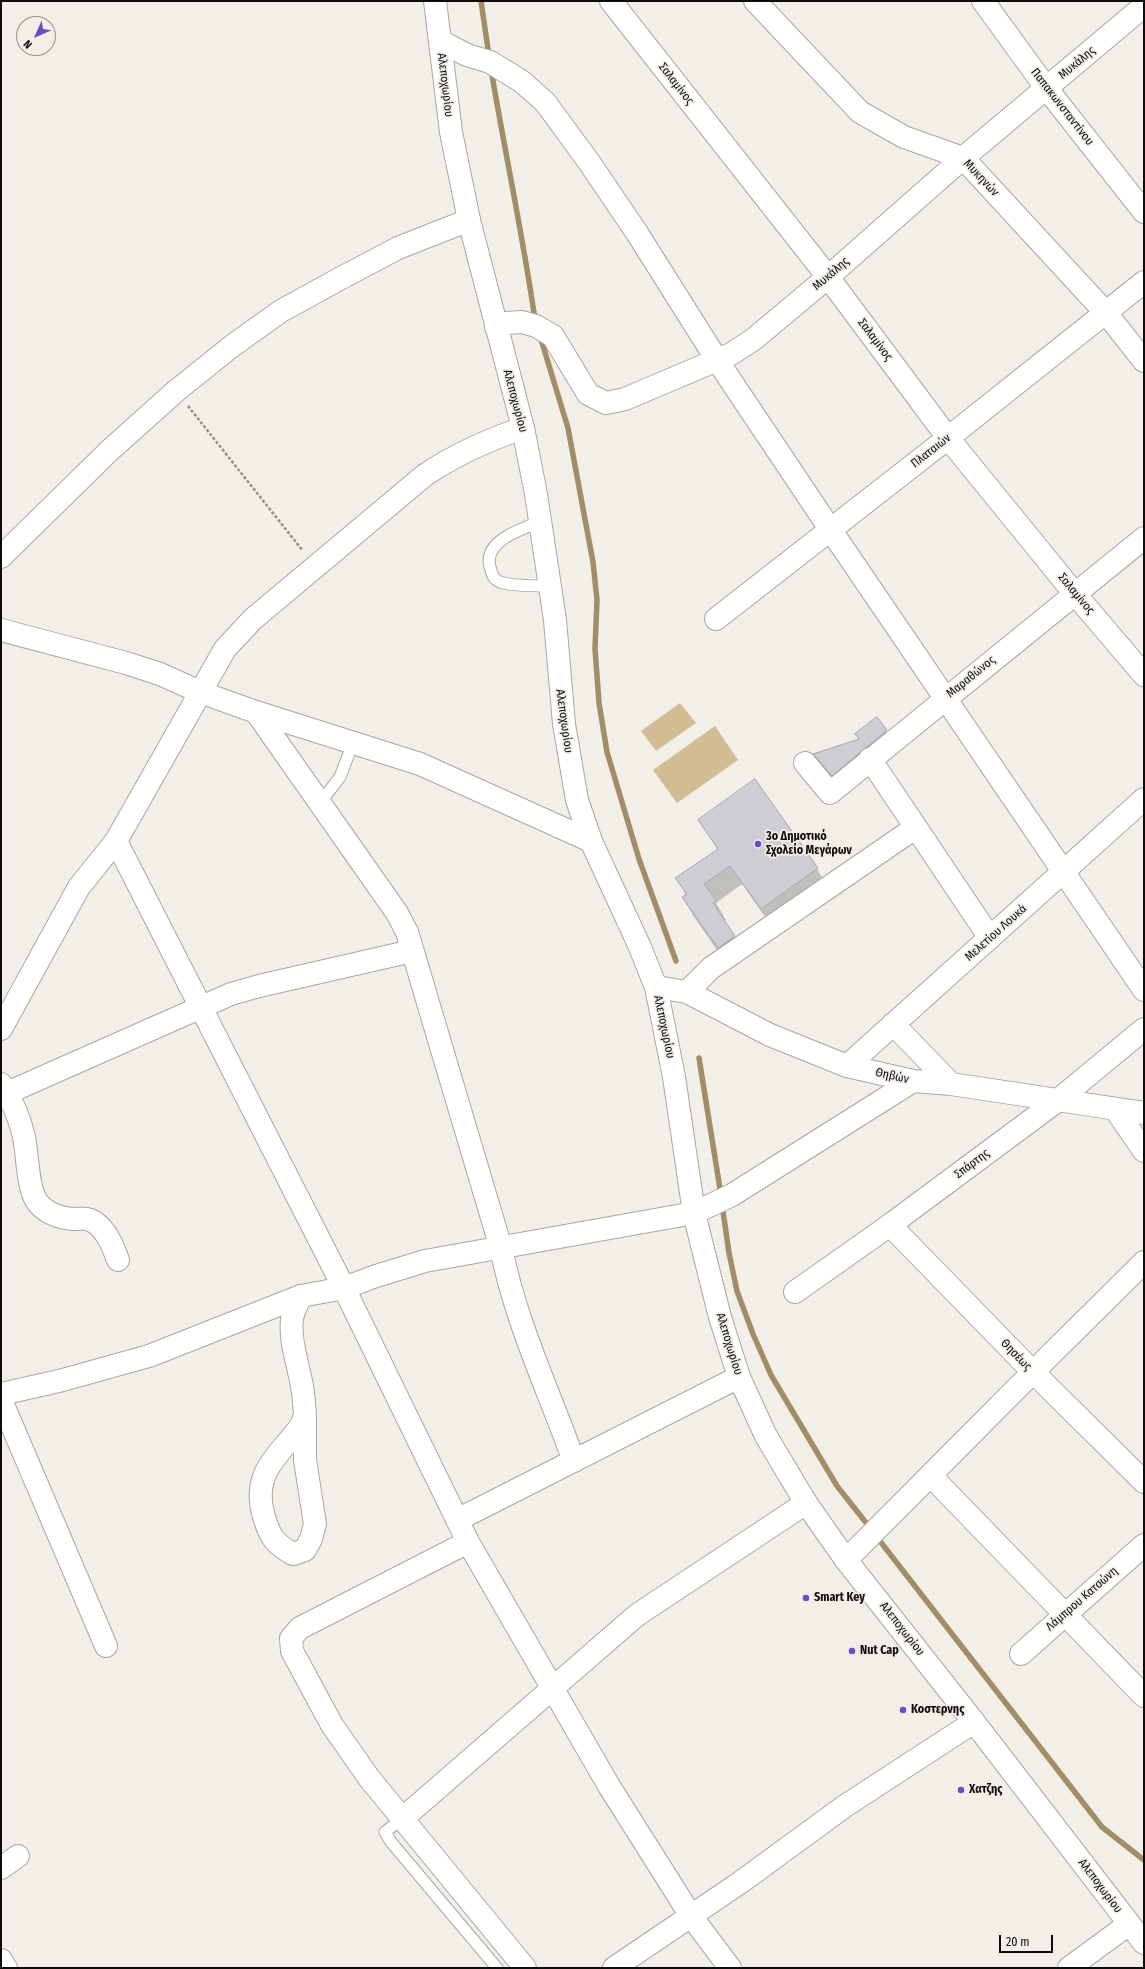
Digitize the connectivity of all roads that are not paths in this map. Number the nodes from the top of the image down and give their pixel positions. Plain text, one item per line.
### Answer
1 (435, 1) edge
2 (611, 1) edge
3 (754, 1) edge
4 (983, 1) edge
5 (1144, 6) edge
6 (440, 41) junction
7 (1047, 89) junction
8 (963, 158) junction
9 (1144, 212) edge
10 (469, 220) junction
11 (828, 277) junction
12 (1144, 282) edge
13 (1106, 313) junction
14 (496, 327) junction
15 (717, 360) junction
16 (1144, 361) edge
17 (523, 428) junction
18 (948, 438) junction
19 (540, 522) junction
20 (830, 529) junction
21 (1144, 538) edge
22 (1, 557) edge
23 (549, 586) junction
24 (1075, 594) junction
25 (716, 619) dead end
26 (1, 630) edge
27 (1144, 675) edge
28 (200, 692) junction
29 (944, 698) junction
30 (256, 712) junction
31 (354, 742) junction
32 (870, 759) junction
33 (805, 763) dead end
34 (1144, 799) edge
35 (320, 803) junction
36 (915, 828) junction
37 (116, 841) junction
38 (591, 841) junction
39 (1064, 872) junction
40 (990, 938) junction
41 (412, 951) junction
42 (656, 987) junction
43 (1144, 990) edge
44 (687, 992) junction
45 (200, 1008) junction
46 (893, 1024) junction
47 (1, 1029) edge
48 (1144, 1029) edge
49 (847, 1066) junction
50 (913, 1081) junction
51 (951, 1084) junction
52 (4, 1089) edge
53 (1057, 1101) junction
54 (1115, 1109) junction
55 (1144, 1113) edge
56 (1144, 1151) edge
57 (699, 1211) junction
58 (890, 1225) junction
59 (501, 1248) junction
60 (118, 1260) dead end
61 (1144, 1262) edge
62 (344, 1288) junction
63 (795, 1292) dead end
64 (301, 1296) junction
65 (1032, 1372) junction
66 (739, 1377) junction
67 (1, 1394) edge
68 (1, 1400) edge
69 (305, 1418) junction
70 (574, 1461) junction
71 (931, 1476) junction
72 (1144, 1482) edge
73 (806, 1503) junction
74 (457, 1520) junction
75 (468, 1542) junction
76 (1144, 1545) edge
77 (854, 1552) junction
78 (1065, 1613) junction
79 (106, 1646) dead end
80 (1021, 1654) dead end
81 (554, 1689) junction
82 (1144, 1696) edge
83 (974, 1722) junction
84 (402, 1819) junction
85 (691, 1916) junction
86 (1129, 1924) junction
87 (1144, 1943) edge
88 (1, 1960) edge
89 (6, 1968) edge
90 (497, 1968) edge
91 (526, 1968) edge
92 (614, 1968) edge
93 (730, 1968) edge
94 (1069, 1968) edge

1 - 6 street, Αλεποχωρίου
2 - 11 street, Σαλαμίνος
3 - 8 street, Μυκηνών
4 - 7 street, Παπακωνσταντίνου
5 - 7 street, Μυκάλης
6 - 10 street, Αλεποχωρίου
6 - 15 street
7 - 8 street, Μυκάλης
7 - 9 street, Παπακωνσταντίνου
8 - 11 street, Μυκάλης
8 - 13 street, Μυκηνών
10 - 14 street, Αλεποχωρίου
10 - 22 street
11 - 15 street, Μυκάλης
11 - 18 street, Σαλαμίνος
12 - 13 street, Πλαταιών
13 - 16 street, Μυκηνών
13 - 18 street, Πλαταιών
14 - 15 street, Μυκάλης
14 - 17 street, Αλεποχωρίου
15 - 20 street
17 - 19 street, Αλεποχωρίου
17 - 28 street
18 - 20 street, Πλαταιών
18 - 24 street, Σαλαμίνος
19 - 23 street, Αλεποχωρίου
19 - 23 lane
20 - 25 street, Πλαταιών
20 - 29 street
21 - 24 street, Μαραθώνος
23 - 38 street, Αλεποχωρίου
24 - 27 street, Σαλαμίνος
24 - 29 street, Μαραθώνος
26 - 28 street
28 - 30 street
28 - 37 street
29 - 32 street, Μαραθώνος
29 - 39 street
30 - 31 street
30 - 35 street
31 - 35 lane
31 - 38 street
32 - 33 street, Μαραθώνος
32 - 36 street
34 - 39 street, Μελετίου Λουκά
35 - 41 street
36 - 40 street
36 - 44 street
37 - 45 street
37 - 47 street
38 - 42 street, Αλεποχωρίου
39 - 40 street, Μελετίου Λουκά
39 - 43 street
40 - 46 street, Μελετίου Λουκά
41 - 45 street
41 - 59 street
42 - 44 street, Θηβών
42 - 57 street, Αλεποχωρίου
44 - 49 street, Θηβών
45 - 52 street
45 - 62 street
46 - 49 street, Μελετίου Λουκά
46 - 51 street
48 - 53 street, Σπάρτης
49 - 50 street, Θηβών
50 - 51 street, Θηβών
50 - 57 street
51 - 53 street, Θηβών
52 - 60 street
53 - 54 street, Θηβών
53 - 58 street, Σπάρτης
54 - 55 street, Θηβών
54 - 56 street
57 - 59 street
57 - 66 street, Αλεποχωρίου
58 - 63 street, Σπάρτης
58 - 65 street, Θησέως
59 - 62 street
59 - 70 street
61 - 65 street
62 - 64 street
62 - 74 street
64 - 67 street
64 - 69 street
65 - 71 street
65 - 72 street, Θησέως
66 - 70 street
66 - 73 street, Αλεποχωρίου
68 - 79 street
69 - 69 street
70 - 74 street
71 - 77 street
71 - 78 street
73 - 77 street, Αλεποχωρίου
73 - 81 street
74 - 75 street
75 - 81 street
75 - 84 street
76 - 78 street, Λάμπρου Κατσώνη
77 - 83 street, Αλεποχωρίου
78 - 80 street, Λάμπρου Κατσώνη
78 - 82 street
81 - 84 street
81 - 85 street
83 - 85 street
83 - 86 street, Αλεποχωρίου
84 - 90 lane
84 - 91 street
85 - 92 street
85 - 93 street
86 - 87 street, Αλεποχωρίου
86 - 94 street
88 - 89 street

